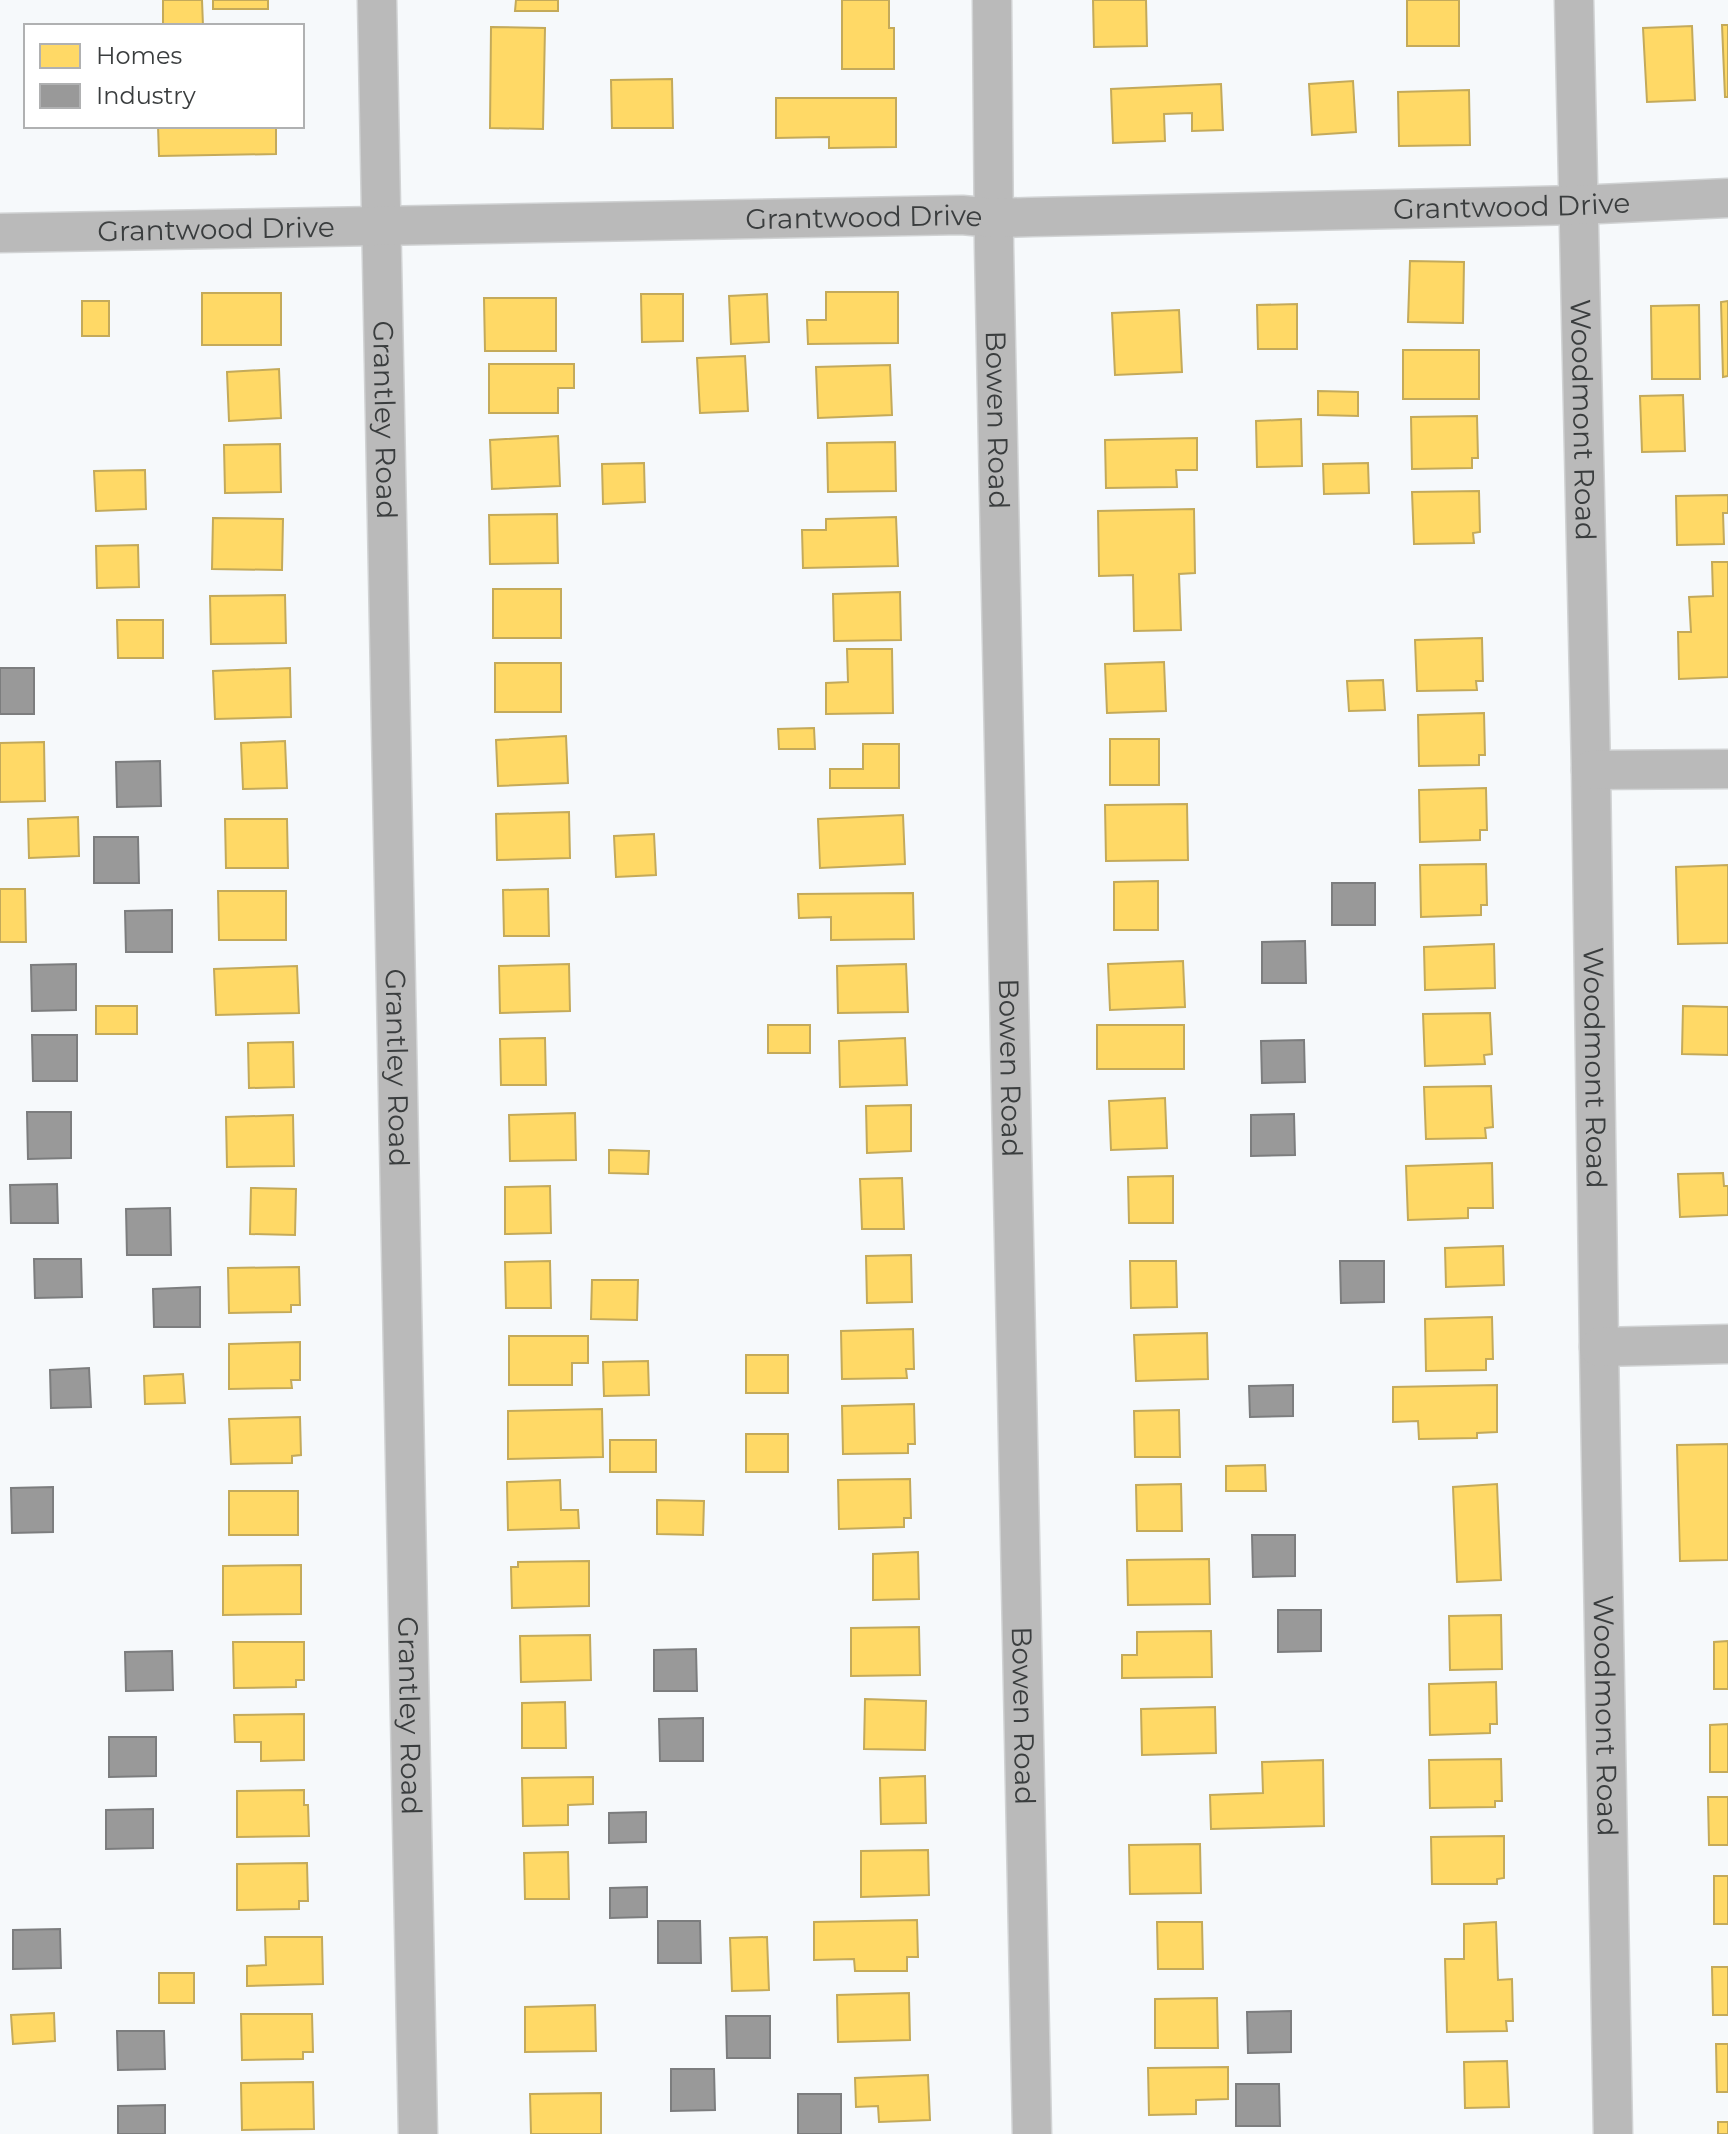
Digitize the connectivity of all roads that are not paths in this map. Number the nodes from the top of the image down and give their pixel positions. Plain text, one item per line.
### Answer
1 (377, 0) edge
2 (992, 0) edge
3 (1574, 0) edge
4 (1728, 198) edge
5 (1578, 205) junction
6 (994, 218) junction
7 (382, 226) junction
8 (0, 233) edge
9 (1728, 769) edge
10 (1591, 770) junction
11 (1728, 1344) edge
12 (1599, 1347) junction
13 (418, 2134) edge
14 (1032, 2134) edge
15 (1613, 2134) edge

1 - 7 street, Grantley Road
2 - 6 street, Bowen Road
3 - 5 street, Woodmont Road
4 - 5 street, Grantwood Drive
5 - 6 street, Grantwood Drive
5 - 10 street, Woodmont Road
6 - 7 street, Grantwood Drive
6 - 14 street, Bowen Road
7 - 8 street, Grantwood Drive
7 - 13 street, Grantley Road
9 - 10 street
10 - 12 street, Woodmont Road
11 - 12 street
12 - 15 street, Woodmont Road

